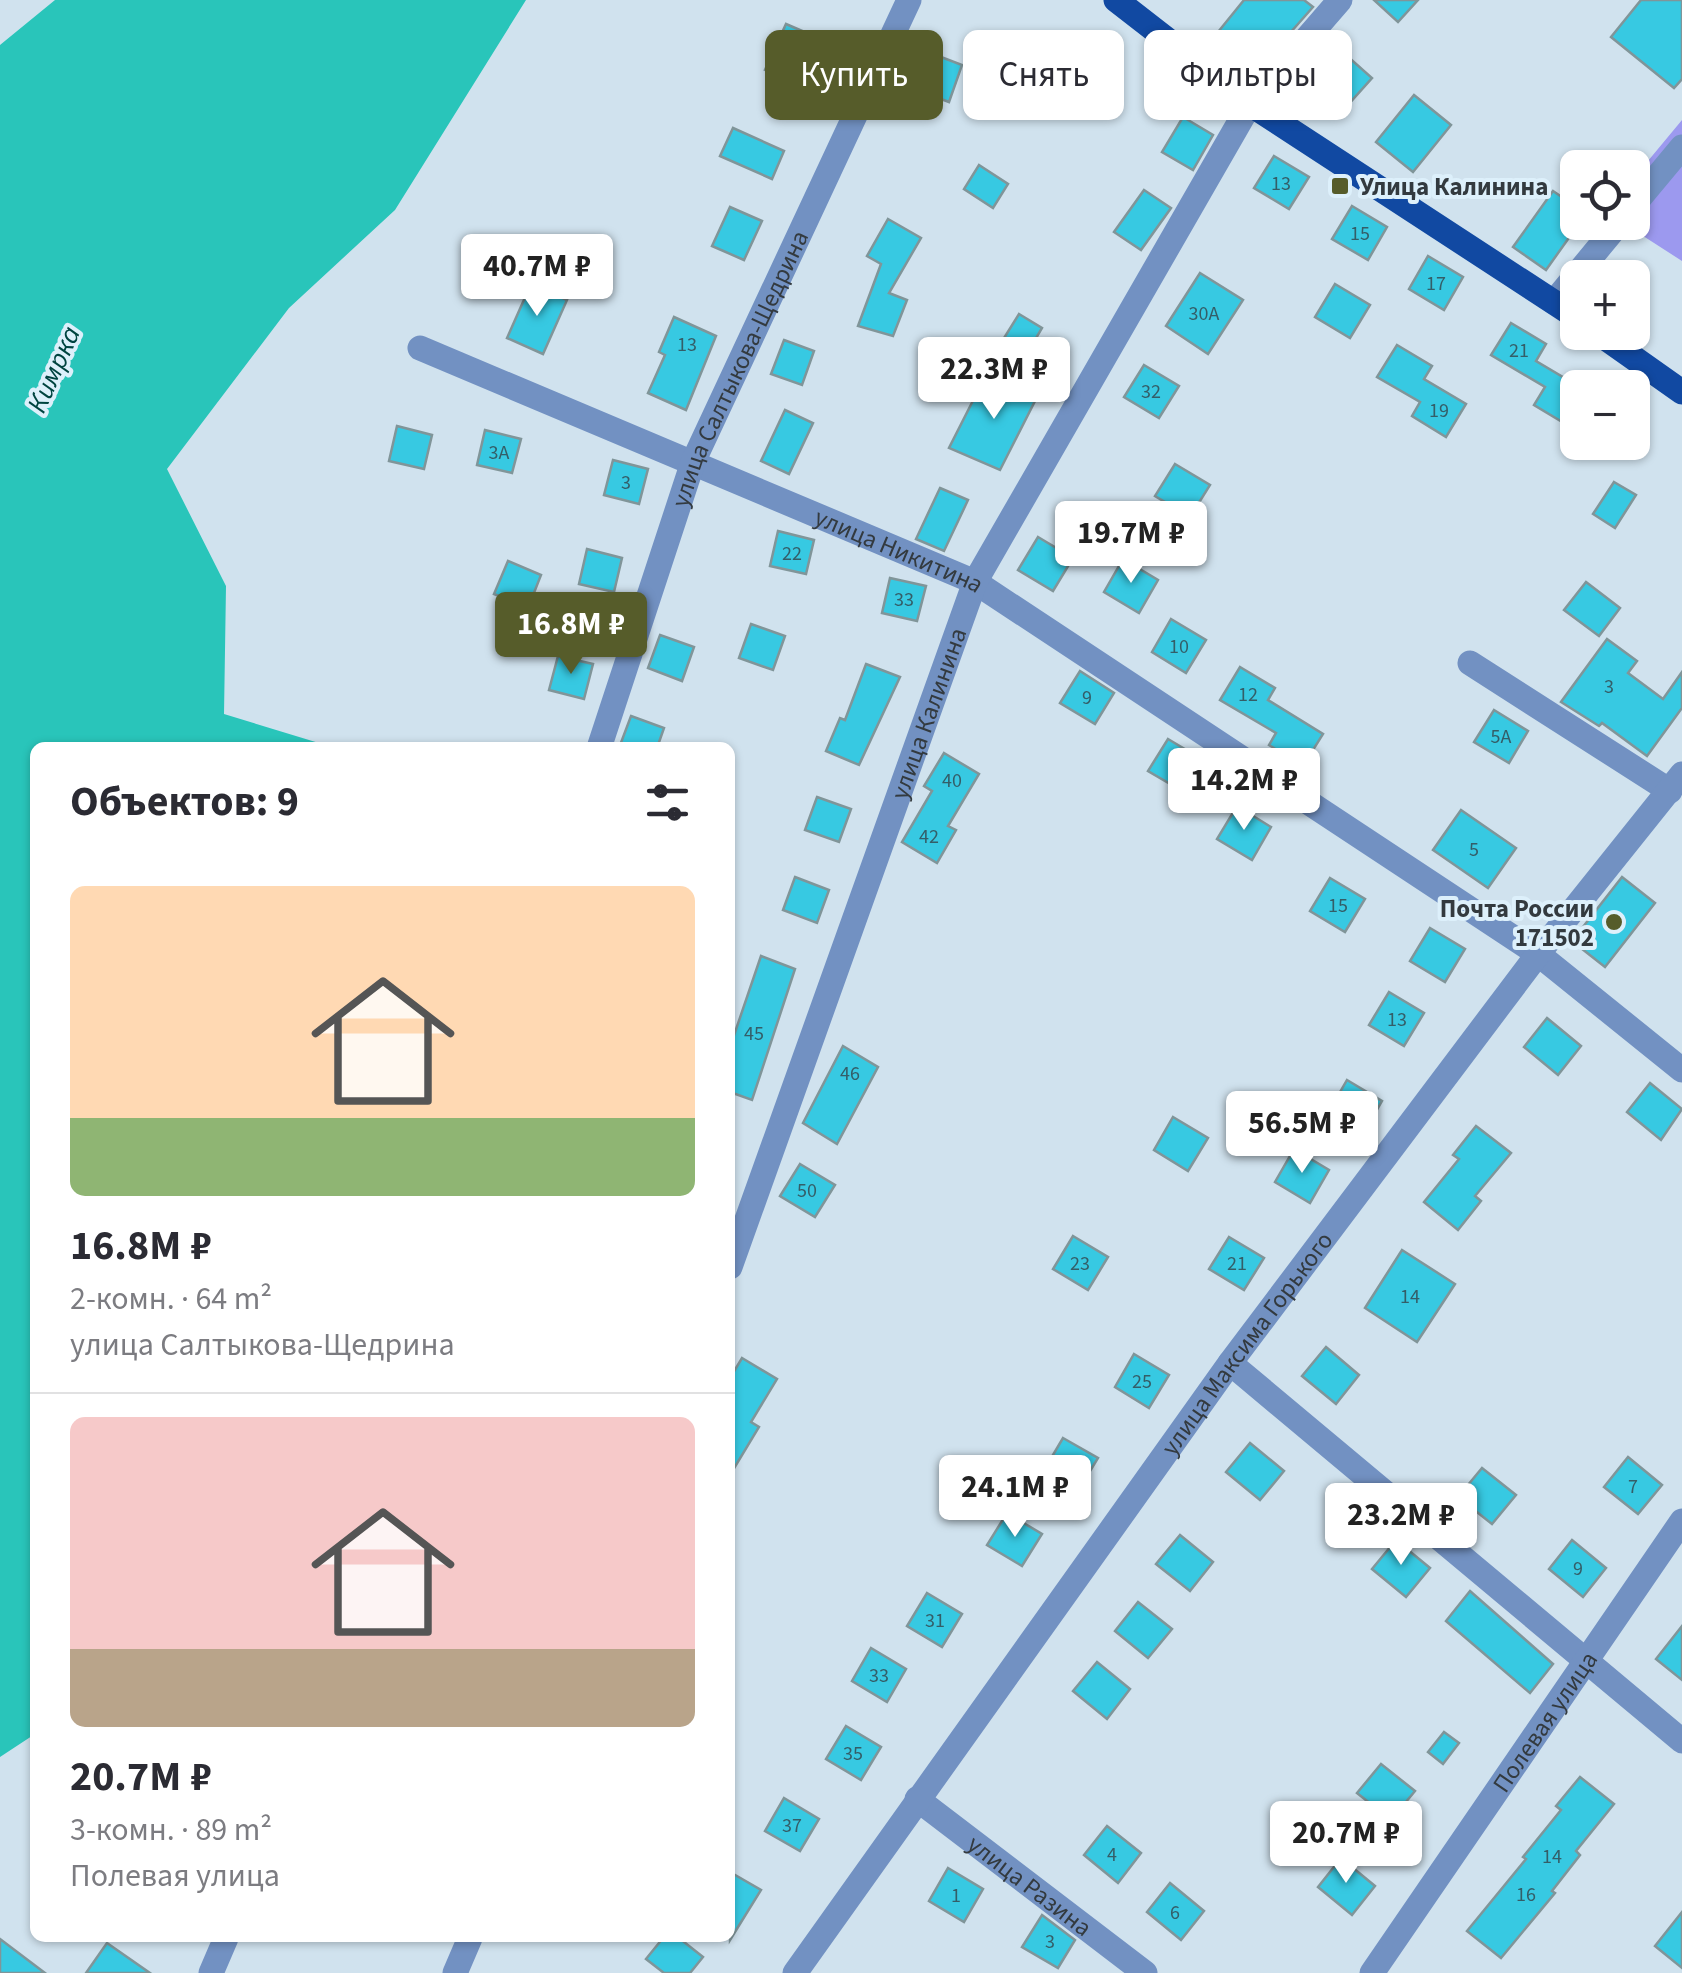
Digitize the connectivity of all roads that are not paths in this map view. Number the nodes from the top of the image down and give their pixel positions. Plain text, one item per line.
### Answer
1 (909, 0) edge
2 (1116, 0) edge
3 (1340, 0) edge
4 (1155, 30) edge
5 (1314, 30) edge
6 (1241, 120) edge
7 (1275, 120) edge
8 (1682, 147) edge
9 (1650, 185) edge
10 (1605, 240) edge
11 (1554, 302) junction
12 (1560, 306) edge
13 (420, 348) dead end
14 (1622, 350) edge
15 (1682, 392) edge
16 (693, 462) junction
17 (975, 582) junction
18 (1470, 663) dead end
19 (601, 742) edge
20 (1676, 783) edge
21 (1538, 954) junction
22 (1682, 1070) edge
23 (735, 1253) edge
24 (1230, 1363) junction
25 (1682, 1521) edge
26 (1584, 1662) junction
27 (1682, 1741) edge
28 (916, 1799) junction
29 (224, 1942) edge
30 (468, 1942) edge
31 (211, 1973) edge
32 (455, 1973) edge
33 (795, 1973) edge
34 (1145, 1973) edge
35 (1372, 1973) edge

1 - 16 street, улица Салтыкова-Щедрина
2 - 4 main road
3 - 5 street, улица Калинина
6 - 17 street, улица Калинина
7 - 11 main road
8 - 9 street
10 - 11 street
11 - 12 main road
13 - 16 street, улица Никитина
14 - 15 main road
16 - 17 street, улица Никитина
16 - 19 street, улица Салтыкова-Щедрина
17 - 21 street, улица Никитина
17 - 23 street, улица Калинина
18 - 20 street
20 - 21 street, улица Максима Горького
21 - 22 street, улица Никитина
21 - 24 street, улица Максима Горького
24 - 26 street
24 - 28 street, улица Максима Горького
25 - 26 street, Полевая улица
26 - 27 street
26 - 35 street, Полевая улица
28 - 33 street, улица Максима Горького
28 - 34 street, улица Разина
29 - 31 street
30 - 32 street

